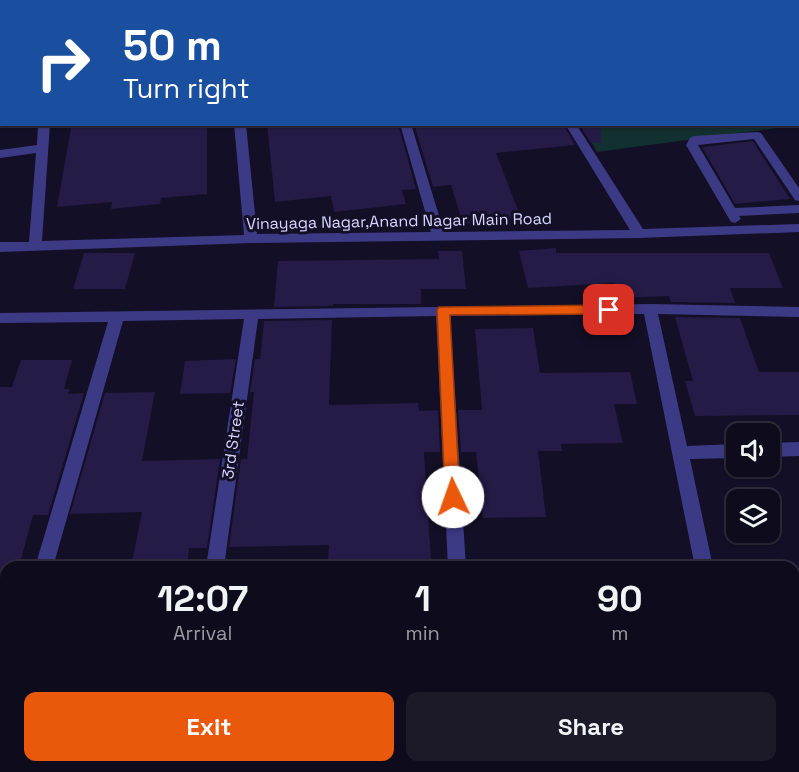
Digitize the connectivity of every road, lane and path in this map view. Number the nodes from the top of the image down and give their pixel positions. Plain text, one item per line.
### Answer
1 (44, 126) edge
2 (240, 126) edge
3 (406, 126) edge
4 (571, 126) edge
5 (42, 148) junction
6 (0, 154) edge
7 (799, 197) edge
8 (799, 208) edge
9 (731, 212) junction
10 (799, 228) edge
11 (740, 230) junction
12 (639, 234) junction
13 (439, 238) junction
14 (251, 239) junction
15 (35, 245) junction
16 (0, 246) edge
17 (650, 309) junction
18 (443, 310) junction
19 (799, 312) edge
20 (252, 314) junction
21 (117, 316) junction
22 (0, 318) edge
23 (799, 449) edge
24 (780, 450) edge
25 (726, 451) edge
26 (680, 453) junction
27 (46, 561) edge
28 (216, 561) edge
29 (457, 561) edge
30 (703, 561) edge

1 - 5 street
2 - 14 street
3 - 13 street
4 - 12 street
5 - 6 street
5 - 15 street
7 - 9 street
8 - 9 street
9 - 11 street
10 - 11 street, Vinayaga Nagar,Anand Nagar Main Road
11 - 12 street, Vinayaga Nagar,Anand Nagar Main Road
12 - 13 street, Vinayaga Nagar,Anand Nagar Main Road
13 - 14 street, Vinayaga Nagar,Anand Nagar Main Road
14 - 15 street, Vinayaga Nagar,Anand Nagar Main Road
15 - 16 street, Vinayaga Nagar,Anand Nagar Main Road
17 - 18 street
17 - 19 street
17 - 26 street
18 - 20 street
18 - 29 street
20 - 21 street
20 - 28 street, 3rd Street
21 - 22 street
21 - 27 street
23 - 24 street
25 - 26 street
26 - 30 street

